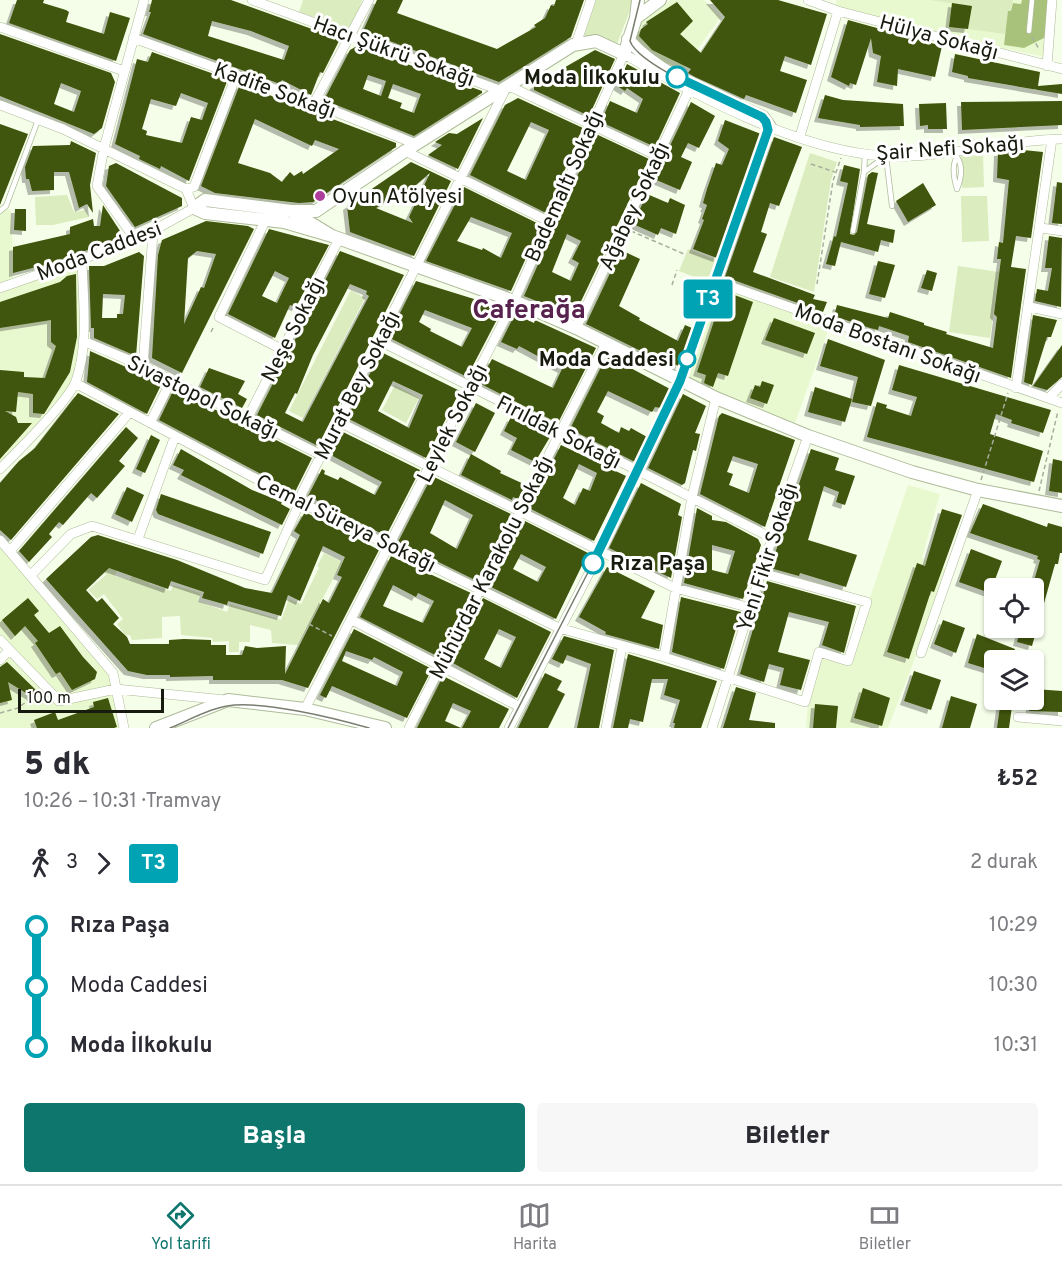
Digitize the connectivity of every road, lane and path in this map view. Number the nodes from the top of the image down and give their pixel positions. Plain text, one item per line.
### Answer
1 (144, 0) edge
2 (252, 0) edge
3 (369, 0) edge
4 (591, 0) edge
5 (638, 0) edge
6 (660, 0) edge
7 (808, 0) edge
8 (1032, 0) edge
9 (1052, 0) edge
10 (838, 11) junction
11 (636, 18) junction
12 (0, 27) edge
13 (1029, 31) joint
14 (352, 35) junction
15 (133, 38) junction
16 (628, 39) junction
17 (576, 44) junction
18 (624, 54) junction
19 (1045, 62) junction
20 (1062, 69) edge
21 (124, 71) junction
22 (236, 76) junction
23 (506, 88) junction
24 (690, 88) junction
25 (314, 103) junction
26 (0, 105) edge
27 (38, 120) junction
28 (592, 124) junction
29 (770, 127) junction
30 (800, 136) junction
31 (1057, 139) edge
32 (411, 147) junction
33 (104, 148) junction
34 (843, 151) junction
35 (865, 154) junction
36 (658, 156) junction
37 (886, 156) junction
38 (811, 164) dead end
39 (836, 172) junction
40 (864, 172) junction
41 (462, 179) junction
42 (190, 188) junction
43 (957, 189) joint
44 (205, 200) junction
45 (892, 206) dead end
46 (704, 207) dead end
47 (194, 208) junction
48 (0, 211) edge
49 (291, 211) junction
50 (701, 212) dead end
51 (266, 219) junction
52 (548, 220) junction
53 (625, 228) junction
54 (1041, 228) junction
55 (853, 231) dead end
56 (1062, 231) edge
57 (153, 233) junction
58 (335, 238) junction
59 (136, 240) junction
60 (684, 254) dead end
61 (82, 261) junction
62 (416, 268) junction
63 (677, 270) dead end
64 (715, 281) junction
65 (817, 284) dead end
66 (672, 285) dead end
67 (0, 288) edge
68 (514, 301) junction
69 (1030, 307) junction
70 (1062, 314) edge
71 (576, 328) junction
72 (83, 341) junction
73 (380, 341) junction
74 (606, 343) junction
75 (282, 350) junction
76 (143, 366) junction
77 (171, 381) junction
78 (681, 382) junction
79 (75, 383) junction
80 (1062, 384) edge
81 (1013, 387) junction
82 (470, 388) junction
83 (716, 398) junction
84 (1049, 398) junction
85 (1061, 403) edge
86 (129, 412) junction
87 (247, 419) junction
88 (339, 422) junction
89 (150, 423) junction
90 (560, 432) junction
91 (175, 436) junction
92 (808, 436) junction
93 (321, 455) junction
94 (431, 466) junction
95 (0, 470) edge
96 (638, 471) junction
97 (978, 490) junction
98 (692, 497) junction
99 (1037, 501) junction
100 (300, 502) junction
101 (1062, 506) edge
102 (519, 513) junction
103 (138, 538) junction
104 (772, 538) junction
105 (0, 540) edge
106 (389, 544) junction
107 (10, 551) junction
108 (600, 552) junction
109 (762, 573) junction
110 (32, 574) junction
111 (479, 588) junction
112 (675, 588) junction
113 (751, 608) junction
114 (352, 620) junction
115 (309, 624) dead end
116 (559, 628) junction
117 (0, 640) edge
118 (341, 640) junction
119 (622, 648) junction
120 (9, 650) junction
121 (921, 653) dead end
122 (664, 657) junction
123 (0, 660) edge
124 (441, 664) junction
125 (729, 680) junction
126 (116, 689) junction
127 (34, 696) dead end
128 (224, 705) junction
129 (520, 707) junction
130 (305, 709) junction
131 (0, 713) edge
132 (1018, 717) dead end
133 (1062, 721) edge
134 (124, 728) edge
135 (156, 728) edge
136 (175, 728) edge
137 (360, 728) edge
138 (385, 728) edge
139 (409, 728) edge
140 (510, 728) edge
141 (606, 728) edge
142 (712, 728) edge

1 - 15 street
2 - 14 street, Hacı Şükrü Sokağı
3 - 14 street
4 - 17 street
5 - 11 street, Bademaltı Sokağı
6 - 11 street
7 - 10 street, Hülya Sokağı
8 - 13 lane
9 - 19 street
10 - 19 street, Hülya Sokağı
10 - 30 street
11 - 16 street, Bademaltı Sokağı
12 - 21 street
13 - 19 path
14 - 23 street, Hacı Şükrü Sokağı
14 - 25 street
15 - 21 street
15 - 22 street, Kadife Sokağı
16 - 18 street, Bademaltı Sokağı
16 - 24 street, Şair Nefi Sokağı
17 - 18 street
17 - 23 street
18 - 24 street, Şair Nefi Sokağı
18 - 28 street, Bademaltı Sokağı
19 - 20 street, Hülya Sokağı
21 - 33 street
22 - 25 street, Kadife Sokağı
22 - 42 street
23 - 28 street, Hacı Şükrü Sokağı
23 - 32 street
23 - 41 street, Murat Bey Sokağı
24 - 29 street, Şair Nefi Sokağı
24 - 36 street, Ağabey Sokağı
25 - 32 street, Kadife Sokağı
26 - 27 street
27 - 33 street
27 - 48 lane
28 - 36 street, Hacı Şükrü Sokağı
28 - 52 street, Bademaltı Sokağı
29 - 30 street, Şair Nefi Sokağı
29 - 64 street
30 - 34 street, Şair Nefi Sokağı
31 - 37 street, Şair Nefi Sokağı
31 - 54 street
32 - 41 street, Kadife Sokağı
32 - 49 street
33 - 42 street
33 - 59 street
34 - 35 street, Şair Nefi Sokağı
34 - 39 path
35 - 37 street, Şair Nefi Sokağı
35 - 40 lane
36 - 53 street, Ağabey Sokağı
37 - 40 lane
37 - 45 lane
38 - 39 path
39 - 65 path
40 - 55 lane
41 - 52 street, Kadife Sokağı
41 - 62 street, Murat Bey Sokağı
42 - 44 street
42 - 47 street
43 - 43 lane
44 - 47 street, Moda Caddesi
44 - 49 street
46 - 50 path
47 - 51 street
47 - 57 street, Moda Caddesi
49 - 58 street
51 - 58 street
51 - 75 street
52 - 68 street, Bademaltı Sokağı
53 - 60 path
53 - 71 street, Ağabey Sokağı
54 - 56 street
54 - 69 street
57 - 59 street, Moda Caddesi
57 - 76 street
58 - 62 street
58 - 75 street, Neşe Sokağı
59 - 61 street, Moda Caddesi
61 - 67 street, Moda Caddesi
61 - 72 street
62 - 68 street
62 - 73 street, Murat Bey Sokağı
63 - 66 path
64 - 78 street
64 - 81 street, Moda Bostanı Sokağı
68 - 71 street
68 - 82 street, Leylek Sokağı
69 - 70 street
69 - 81 street
71 - 74 street
72 - 76 street, Sivastopol Sokağı
72 - 79 street
73 - 82 street, Fırıldak Sokağı
73 - 88 street, Murat Bey Sokağı
74 - 78 street
74 - 90 street, Mühürdar Karakolu Sokağı
75 - 87 street, Neşe Sokağı
76 - 77 street, Sivastopol Sokağı
77 - 87 street, Sivastopol Sokağı
77 - 89 street
78 - 83 street
78 - 96 street
79 - 86 street, Cemal Süreya Sokağı
79 - 95 street
80 - 84 street
81 - 84 street, Moda Bostanı Sokağı
81 - 97 path
82 - 90 street, Fırıldak Sokağı
82 - 94 street, Leylek Sokağı
83 - 92 street
83 - 98 street
84 - 85 street, Moda Bostanı Sokağı
85 - 99 path
86 - 89 street, Cemal Süreya Sokağı
86 - 107 street
87 - 93 street, Sivastopol Sokağı
88 - 93 street, Murat Bey Sokağı
88 - 94 street
89 - 91 street, Cemal Süreya Sokağı
90 - 96 street, Fırıldak Sokağı
90 - 102 street, Mühürdar Karakolu Sokağı
91 - 100 street, Cemal Süreya Sokağı
91 - 103 street
92 - 97 street
92 - 104 street, Yeni Fikir Sokağı
93 - 100 street, Murat Bey Sokağı
94 - 102 street
94 - 106 street, Leylek Sokağı
96 - 98 street, Fırıldak Sokağı
96 - 108 street
97 - 99 street
97 - 121 street
98 - 104 street, Fırıldak Sokağı
98 - 112 street
99 - 101 street
100 - 103 street, Murat Bey Sokağı
100 - 106 street, Cemal Süreya Sokağı
102 - 108 street
102 - 111 street, Mühürdar Karakolu Sokağı
103 - 110 street
104 - 109 street, Yeni Fikir Sokağı
105 - 107 street
106 - 111 street, Cemal Süreya Sokağı
106 - 114 street, Leylek Sokağı
107 - 110 street
108 - 112 street
108 - 116 street
109 - 113 street, Yeni Fikir Sokağı
109 - 125 street, Cemal Süreya Sokağı
110 - 126 street
111 - 116 street, Cemal Süreya Sokağı
111 - 124 street, Mühürdar Karakolu Sokağı
112 - 113 street
112 - 122 street
113 - 125 street, Yeni Fikir Sokağı
114 - 118 street, Leylek Sokağı
114 - 124 street
115 - 118 path
116 - 119 street, Cemal Süreya Sokağı
116 - 129 street
117 - 120 street
118 - 130 street, Leylek Sokağı
119 - 122 street, Cemal Süreya Sokağı
119 - 141 street
120 - 123 street
120 - 126 street
122 - 125 street, Cemal Süreya Sokağı
124 - 129 street
124 - 139 street, Mühürdar Karakolu Sokağı
125 - 142 street, Yeni Fikir Sokağı
126 - 128 street
126 - 134 street
127 - 131 path
128 - 130 street
128 - 135 street
128 - 136 street
128 - 137 street
129 - 140 street
130 - 138 street
132 - 133 street

